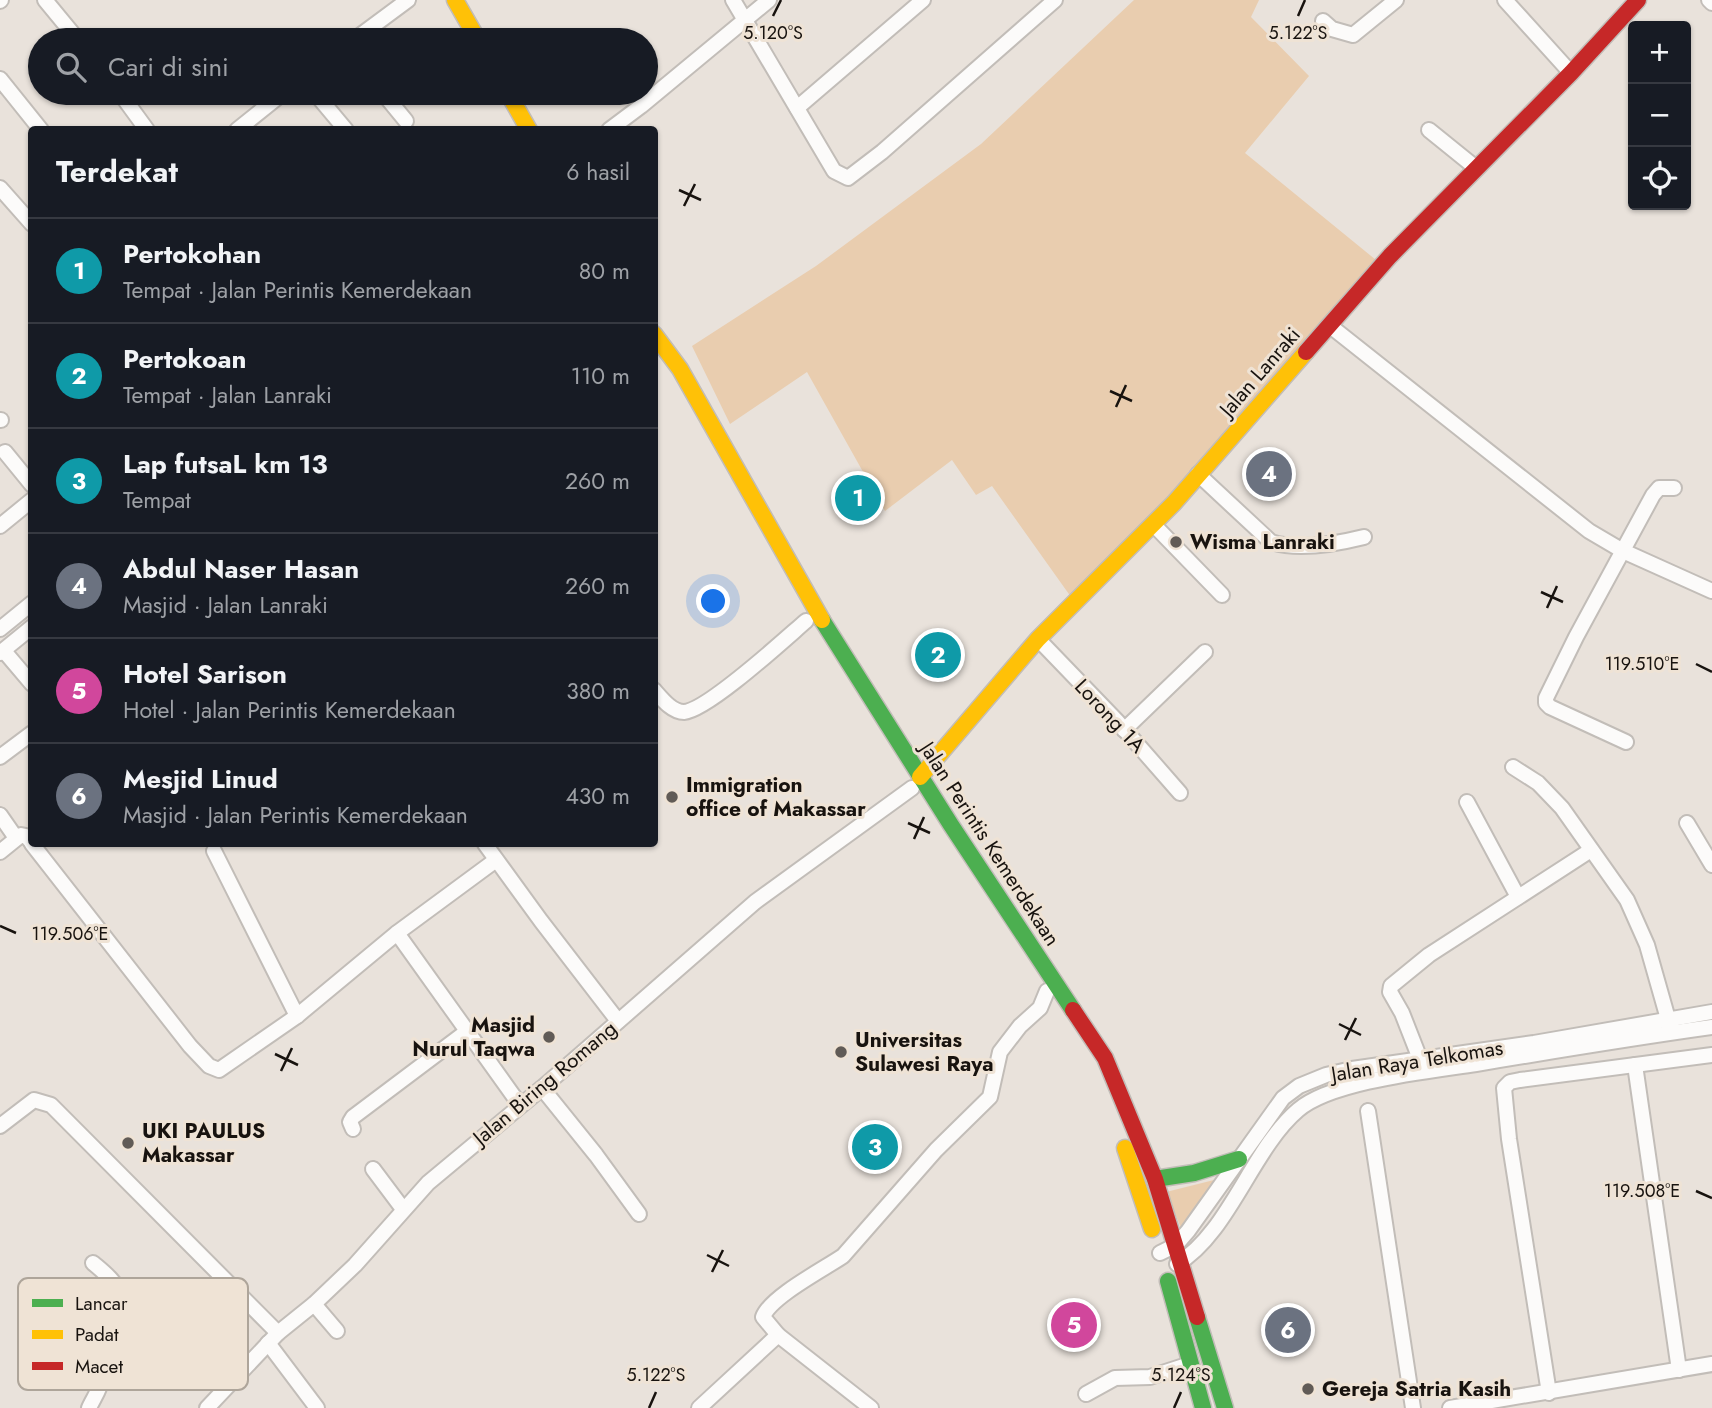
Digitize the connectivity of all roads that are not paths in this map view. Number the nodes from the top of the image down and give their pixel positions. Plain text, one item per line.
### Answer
1 (45, 0) edge
2 (408, 0) edge
3 (455, 0) edge
4 (733, 0) edge
5 (769, 0) edge
6 (923, 0) edge
7 (1055, 0) edge
8 (1396, 0) edge
9 (1505, 0) edge
10 (1629, 3) edge
11 (745, 21) junction
12 (1323, 21) dead end
13 (68, 28) edge
14 (370, 28) edge
15 (471, 28) edge
16 (1571, 73) junction
17 (0, 79) edge
18 (658, 92) edge
19 (129, 105) edge
20 (269, 105) edge
21 (325, 105) edge
22 (393, 105) edge
23 (515, 105) edge
24 (642, 105) edge
25 (797, 107) junction
26 (406, 121) dead end
27 (38, 126) edge
28 (144, 126) edge
29 (242, 126) edge
30 (343, 126) edge
31 (527, 126) edge
32 (614, 126) edge
33 (1429, 130) dead end
34 (1476, 168) junction
35 (0, 188) edge
36 (28, 220) edge
37 (1329, 325) junction
38 (658, 339) edge
39 (658, 359) edge
40 (5, 452) dead end
41 (1198, 474) junction
42 (28, 480) edge
43 (1674, 488) dead end
44 (28, 503) edge
45 (1153, 524) junction
46 (0, 526) edge
47 (1364, 537) dead end
48 (1623, 551) junction
49 (1712, 591) edge
50 (1222, 595) dead end
51 (28, 606) edge
52 (806, 621) junction
53 (0, 629) edge
54 (28, 630) edge
55 (1038, 639) junction
56 (2, 652) edge
57 (1205, 652) dead end
58 (28, 680) edge
59 (658, 694) edge
60 (1124, 730) junction
61 (28, 736) edge
62 (1626, 742) dead end
63 (0, 757) edge
64 (1513, 767) dead end
65 (916, 783) junction
66 (1180, 793) dead end
67 (1467, 802) dead end
68 (0, 815) edge
69 (1687, 823) dead end
70 (16, 838) junction
71 (28, 838) edge
72 (35, 847) edge
73 (487, 847) edge
74 (1591, 850) junction
75 (214, 851) dead end
76 (0, 852) edge
77 (496, 860) junction
78 (1712, 865) edge
79 (1518, 897) junction
80 (397, 933) junction
81 (1047, 990) junction
82 (1712, 1012) edge
83 (297, 1016) junction
84 (618, 1021) junction
85 (1670, 1026) junction
86 (1712, 1027) edge
87 (466, 1032) junction
88 (1712, 1055) edge
89 (1420, 1059) junction
90 (1635, 1065) junction
91 (542, 1088) junction
92 (520, 1105) junction
93 (1368, 1111) dead end
94 (0, 1126) edge
95 (353, 1129) dead end
96 (1239, 1159) junction
97 (373, 1169) dead end
98 (1155, 1179) junction
99 (403, 1209) junction
100 (639, 1214) dead end
101 (1176, 1245) junction
102 (1160, 1253) junction
103 (1181, 1261) junction
104 (93, 1263) dead end
105 (1165, 1270) junction
106 (108, 1278) edge
107 (216, 1278) edge
108 (314, 1304) junction
109 (248, 1312) edge
110 (337, 1331) dead end
111 (778, 1335) junction
112 (273, 1338) junction
113 (1190, 1364) junction
114 (1712, 1364) edge
115 (248, 1365) edge
116 (1679, 1370) junction
117 (98, 1390) edge
118 (224, 1390) edge
119 (1549, 1393) junction
120 (1086, 1394) dead end
121 (89, 1408) edge
122 (207, 1408) edge
123 (317, 1408) edge
124 (699, 1408) edge
125 (871, 1408) edge
126 (1203, 1408) edge
127 (1225, 1408) edge
128 (1413, 1408) edge
129 (1450, 1408) edge

1 - 13 street
2 - 14 street
3 - 15 main road
4 - 11 street
5 - 11 street
6 - 25 street
7 - 25 street
8 - 12 street
9 - 16 street
10 - 16 main road, Jalan Lanraki
11 - 18 street
11 - 25 street
16 - 34 main road, Jalan Lanraki
17 - 27 street
19 - 28 street
20 - 29 street
21 - 30 street
22 - 26 street
23 - 31 main road
24 - 32 street
33 - 34 street
34 - 37 main road, Jalan Lanraki
35 - 36 street
37 - 41 main road, Jalan Lanraki
37 - 48 street
38 - 65 main road, Jalan Perintis Kemerdekaan
39 - 52 main road, Jalan Perintis Kemerdekaan
40 - 42 street
41 - 45 main road, Jalan Lanraki
41 - 47 street
43 - 48 street
44 - 46 street
45 - 50 street
45 - 55 main road, Jalan Lanraki
48 - 49 street
48 - 62 street
51 - 53 street
52 - 59 street
52 - 65 main road, Jalan Perintis Kemerdekaan
54 - 56 street
55 - 60 street, Lorong 1A
55 - 65 main road, Jalan Lanraki
56 - 58 street
57 - 60 street
60 - 66 street, Lorong 1A
61 - 63 street
64 - 74 street
65 - 81 main road, Jalan Perintis Kemerdekaan
65 - 84 street, Jalan Biring Romang
65 - 98 main road, Jalan Perintis Kemerdekaan
67 - 79 street
68 - 70 street
69 - 78 street
70 - 71 street
70 - 76 street
72 - 83 street
73 - 77 street
74 - 79 street
74 - 85 street
75 - 83 street
77 - 80 street
77 - 84 street
79 - 89 street
80 - 83 street
80 - 87 street
81 - 102 main road, Jalan Perintis Kemerdekaan
81 - 111 street
82 - 85 street, Jalan Raya Telkomas
84 - 91 street, Jalan Biring Romang
85 - 86 street, Jalan Raya Telkomas
85 - 89 street, Jalan Raya Telkomas
85 - 103 street, Jalan Raya Telkomas
87 - 92 street
87 - 95 street
88 - 90 street
89 - 96 street, Jalan Raya Telkomas
90 - 116 street
90 - 119 street
91 - 92 street, Jalan Biring Romang
91 - 100 street
92 - 99 street, Jalan Biring Romang
93 - 128 street
94 - 107 street
96 - 98 main road
96 - 101 street, Jalan Raya Telkomas
97 - 99 street
98 - 101 main road, Jalan Perintis Kemerdekaan
99 - 108 street, Jalan Biring Romang
101 - 102 street, Jalan Raya Telkomas
101 - 103 main road, Jalan Perintis Kemerdekaan
102 - 105 main road, Jalan Perintis Kemerdekaan
103 - 105 street, Jalan Raya Telkomas
103 - 127 main road, Jalan Perintis Kemerdekaan
104 - 106 street
105 - 113 main road, Jalan Perintis Kemerdekaan
108 - 110 street
108 - 112 street, Jalan Biring Romang
109 - 112 street
111 - 124 street
111 - 125 street
112 - 115 street, Jalan Biring Romang
112 - 123 street
113 - 120 street
113 - 126 main road, Jalan Perintis Kemerdekaan
114 - 116 street
116 - 119 street
117 - 121 street
118 - 122 street, Jalan Biring Romang
119 - 129 street

